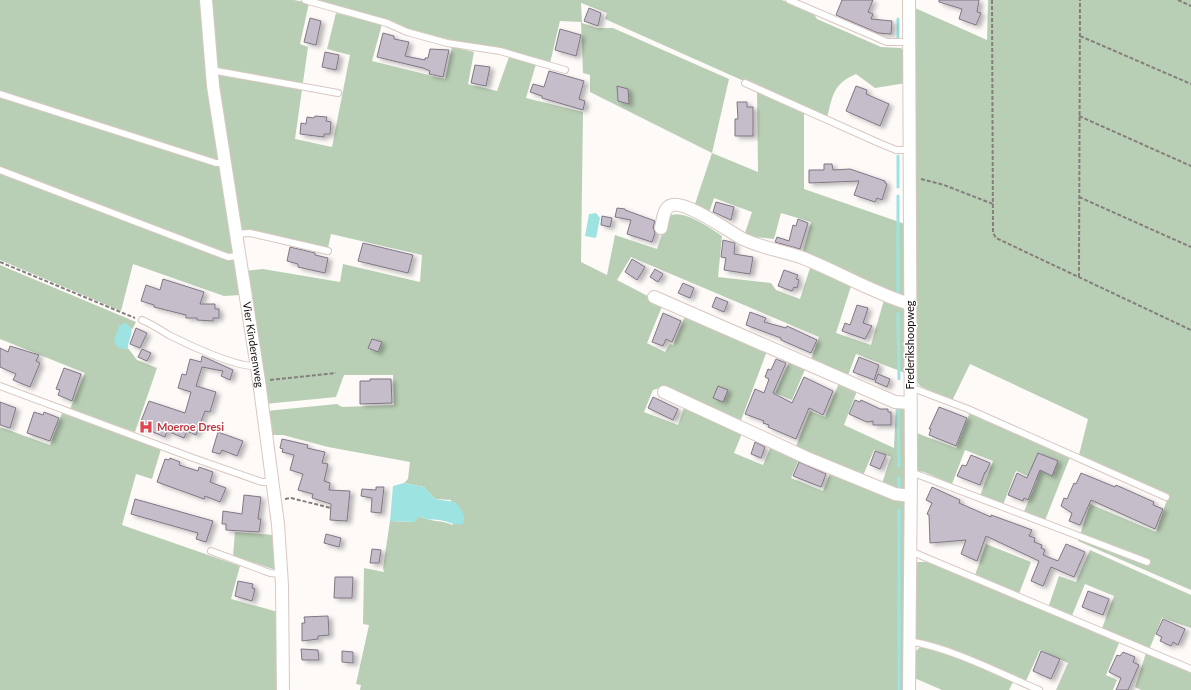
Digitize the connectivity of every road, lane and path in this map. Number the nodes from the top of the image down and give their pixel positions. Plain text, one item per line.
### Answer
1 (206, 0) edge
2 (305, 0) edge
3 (789, 0) edge
4 (909, 0) edge
5 (992, 0) edge
6 (1080, 0) edge
7 (1178, 0) edge
8 (1191, 6) edge
9 (1080, 36) junction
10 (910, 42) junction
11 (211, 70) junction
12 (565, 70) dead end
13 (744, 83) dead end
14 (1191, 84) edge
15 (338, 93) dead end
16 (0, 94) edge
17 (1079, 116) junction
18 (910, 150) junction
19 (224, 163) junction
20 (1191, 166) edge
21 (0, 170) edge
22 (910, 176) junction
23 (1079, 197) junction
24 (993, 204) junction
25 (661, 228) dead end
26 (235, 234) junction
27 (1191, 247) edge
28 (328, 251) dead end
29 (239, 256) junction
30 (0, 262) edge
31 (1079, 277) junction
32 (654, 296) dead end
33 (910, 304) junction
34 (142, 320) joint
35 (1191, 330) edge
36 (255, 366) junction
37 (336, 373) dead end
38 (259, 381) junction
39 (0, 386) edge
40 (910, 387) junction
41 (664, 392) dead end
42 (910, 403) junction
43 (911, 472) junction
44 (271, 482) junction
45 (910, 496) junction
46 (1166, 497) dead end
47 (274, 500) junction
48 (331, 508) dead end
49 (211, 551) dead end
50 (910, 551) junction
51 (1147, 562) dead end
52 (282, 574) junction
53 (909, 641) junction
54 (1191, 670) edge
55 (283, 690) edge
56 (909, 690) edge
57 (1039, 690) edge

1 - 11 street, Vier Kinderenweg
2 - 12 lane
3 - 10 lane
4 - 10 street, Frederikshoopweg
5 - 24 path
6 - 9 path
7 - 8 path
9 - 14 path
9 - 17 path
10 - 18 street, Frederikshoopweg
11 - 15 lane
11 - 19 street, Vier Kinderenweg
13 - 18 lane
16 - 19 lane
17 - 20 path
17 - 23 path
18 - 22 street, Frederikshoopweg
19 - 26 street, Vier Kinderenweg
21 - 29 lane
22 - 24 path
22 - 33 street, Frederikshoopweg
23 - 27 path
23 - 31 path
24 - 31 path
25 - 33 street
26 - 28 lane
26 - 29 street, Vier Kinderenweg
29 - 36 street, Vier Kinderenweg
30 - 34 path
31 - 35 path
32 - 42 street
33 - 40 street, Frederikshoopweg
34 - 36 lane
36 - 38 street, Vier Kinderenweg
37 - 38 path
38 - 44 street, Vier Kinderenweg
39 - 44 lane
40 - 42 street, Frederikshoopweg
40 - 46 lane
41 - 45 street
42 - 43 street, Frederikshoopweg
43 - 45 street, Frederikshoopweg
43 - 51 lane
44 - 47 street, Vier Kinderenweg
45 - 50 street, Frederikshoopweg
47 - 48 path
47 - 52 street, Vier Kinderenweg
49 - 52 lane
50 - 53 street, Frederikshoopweg
50 - 54 lane
52 - 55 street, Vier Kinderenweg
53 - 56 street, Frederikshoopweg
53 - 57 lane

